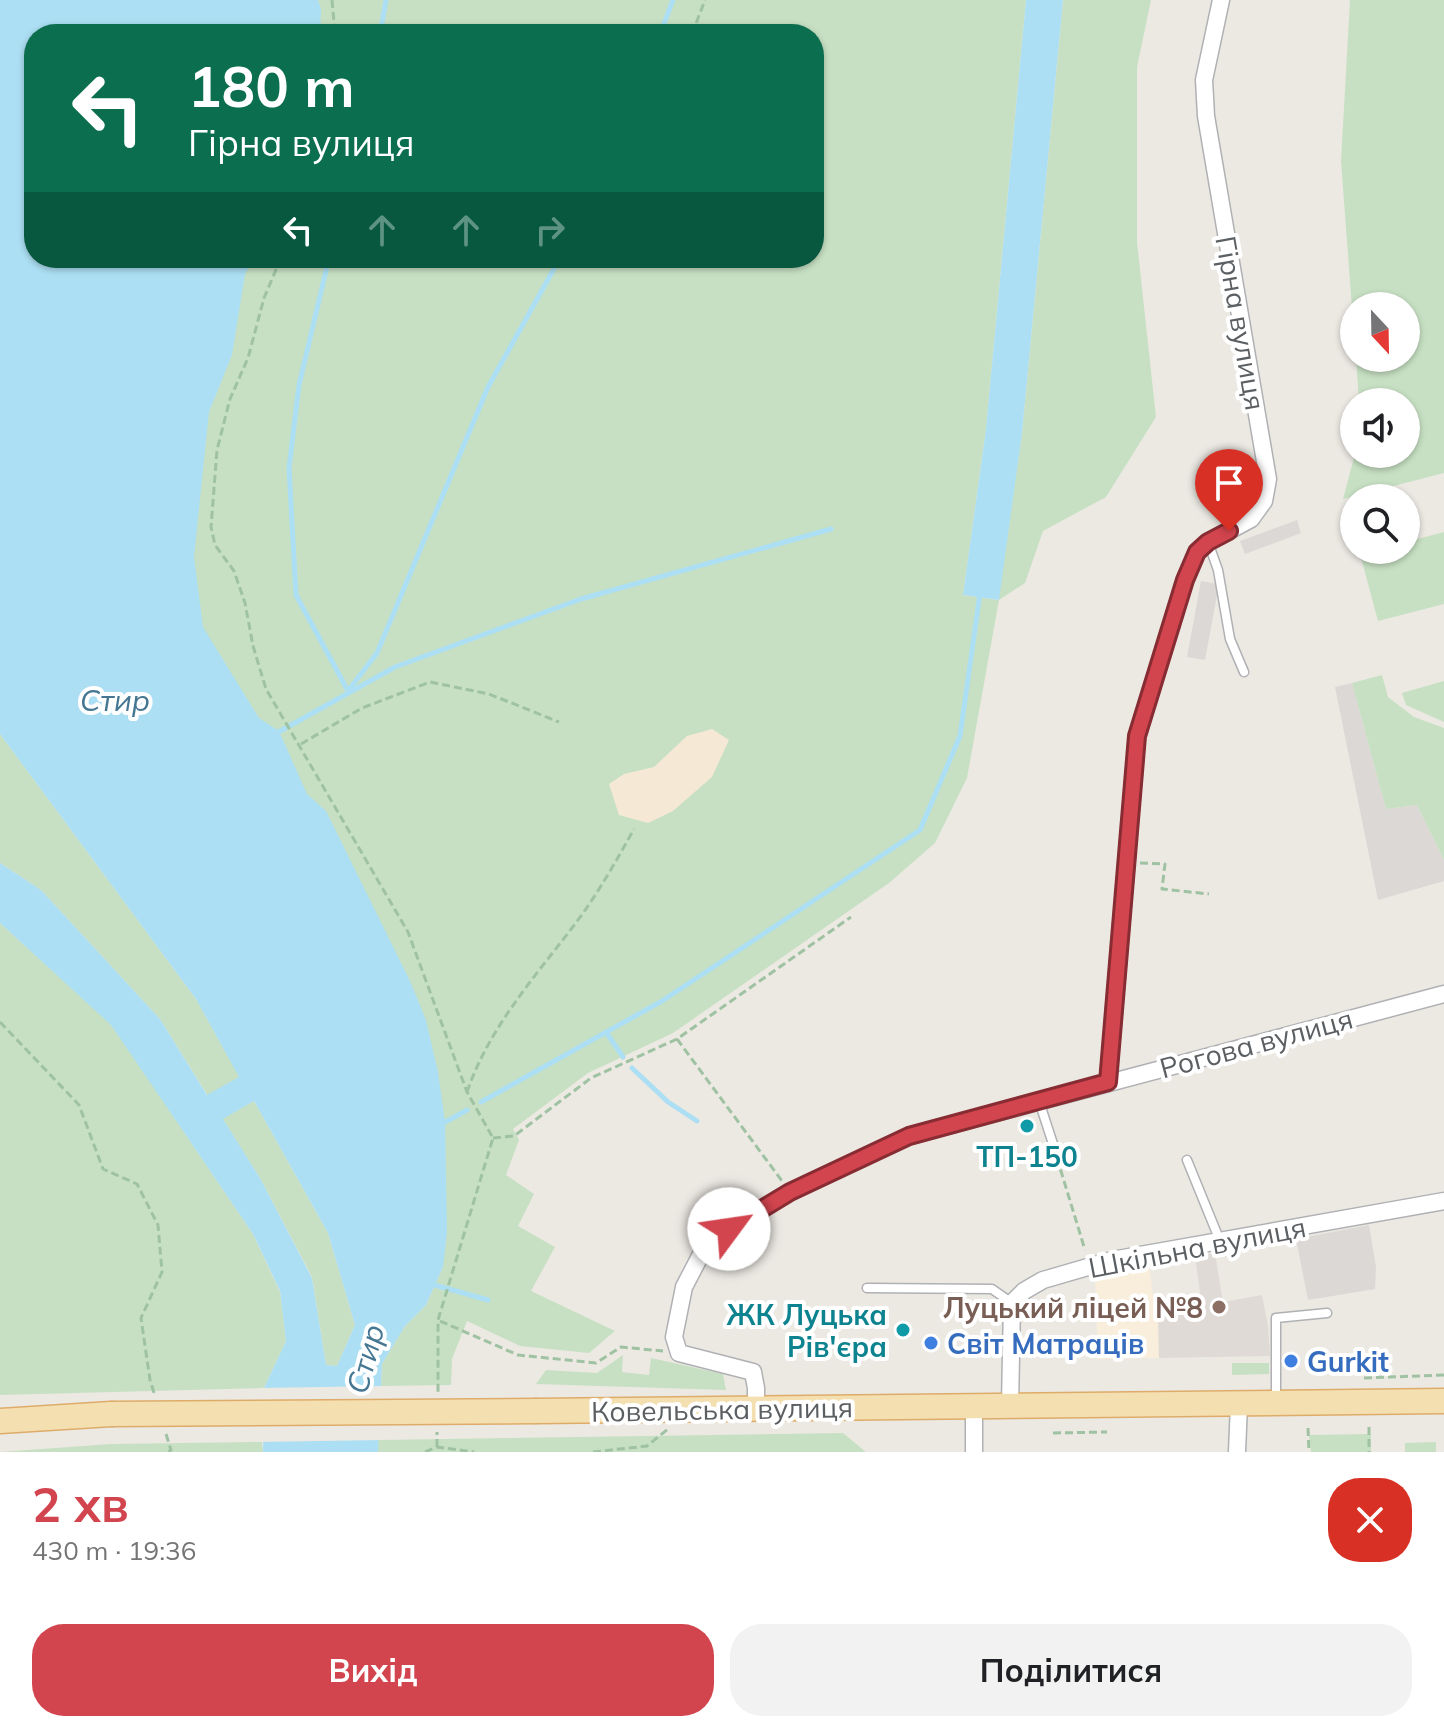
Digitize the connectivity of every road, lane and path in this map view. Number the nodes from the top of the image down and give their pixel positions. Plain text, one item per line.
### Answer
1 (332, 0) edge
2 (705, 0) edge
3 (1221, 0) edge
4 (334, 24) edge
5 (696, 24) edge
6 (277, 268) edge
7 (1208, 542) junction
8 (1244, 672) dead end
9 (559, 722) dead end
10 (301, 744) junction
11 (634, 829) dead end
12 (1124, 862) junction
13 (1209, 894) dead end
14 (851, 917) dead end
15 (1444, 994) edge
16 (0, 1022) edge
17 (677, 1039) junction
18 (1108, 1082) junction
19 (467, 1092) junction
20 (1039, 1100) junction
21 (493, 1138) junction
22 (1054, 1147) joint
23 (1187, 1160) dead end
24 (790, 1192) junction
25 (1444, 1201) edge
26 (1220, 1241) junction
27 (1090, 1266) junction
28 (867, 1288) dead end
29 (1012, 1303) junction
30 (1327, 1313) dead end
31 (438, 1320) junction
32 (679, 1353) junction
33 (1444, 1375) edge
34 (1364, 1378) dead end
35 (438, 1400) dead end
36 (1444, 1401) edge
37 (1239, 1404) junction
38 (1276, 1404) junction
39 (974, 1406) junction
40 (1010, 1406) junction
41 (158, 1408) dead end
42 (756, 1409) junction
43 (0, 1421) edge
44 (163, 1422) dead end
45 (1369, 1427) dead end
46 (1308, 1428) dead end
47 (668, 1429) dead end
48 (437, 1432) dead end
49 (1107, 1432) dead end
50 (1053, 1433) dead end
51 (437, 1447) junction
52 (168, 1452) edge
53 (425, 1452) edge
54 (474, 1452) edge
55 (593, 1452) edge
56 (974, 1452) edge
57 (1237, 1452) edge
58 (1309, 1452) edge
59 (1369, 1452) edge

1 - 4 path
2 - 5 path
3 - 7 street, Гірна вулиця
6 - 10 path
7 - 8 lane
7 - 12 street, Гірна вулиця
9 - 10 path
10 - 19 path
11 - 19 path
12 - 13 path
12 - 18 street, Гірна вулиця
14 - 17 path
15 - 18 street, Рогова вулиця
16 - 41 path
17 - 21 path
17 - 24 path
18 - 20 street, Рогова вулиця
19 - 21 path
20 - 22 lane
20 - 24 street, Рогова вулиця
21 - 31 path
22 - 27 path
23 - 26 lane
24 - 32 street, Рогова вулиця
25 - 26 street, Шкільна вулиця
26 - 27 street, Шкільна вулиця
27 - 29 street, Шкільна вулиця
28 - 29 lane
29 - 40 street
30 - 38 lane
31 - 32 path
31 - 35 path
32 - 42 street
33 - 34 path
36 - 38 main road, Ковельська вулиця
37 - 38 main road, Ковельська вулиця
37 - 40 main road, Ковельська вулиця
37 - 57 street
39 - 40 main road, Ковельська вулиця
39 - 42 main road, Ковельська вулиця
39 - 56 street
42 - 43 main road, Ковельська вулиця, bridge
44 - 52 path
45 - 59 path
46 - 58 path
47 - 55 path
48 - 51 path
49 - 50 path
51 - 53 path
51 - 54 path

